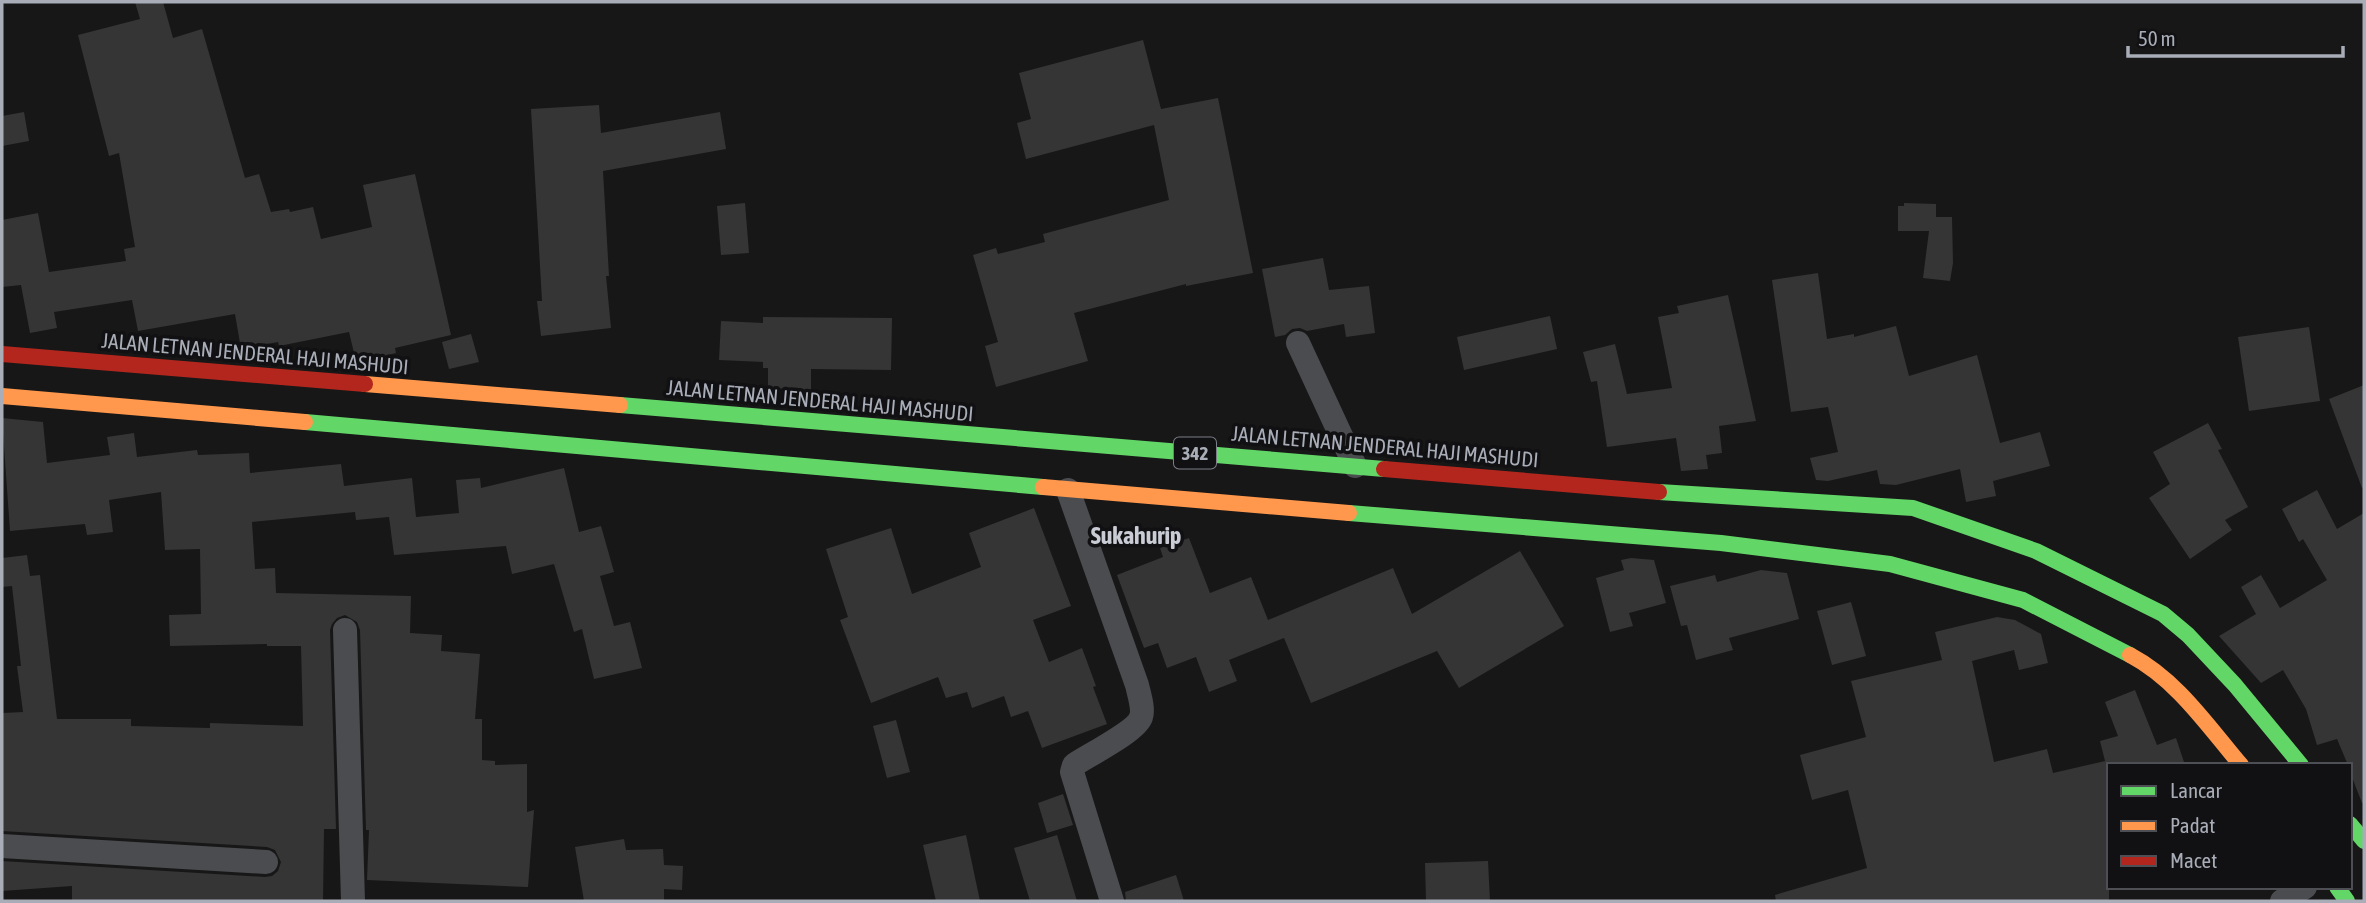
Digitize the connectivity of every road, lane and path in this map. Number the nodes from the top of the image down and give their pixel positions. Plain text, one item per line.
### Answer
1 (1297, 343) dead end
2 (2, 354) edge
3 (2, 396) edge
4 (1354, 466) junction
5 (1068, 490) junction
6 (345, 630) dead end
7 (2239, 763) edge
8 (2299, 763) edge
9 (2352, 826) edge
10 (2364, 841) edge
11 (2, 846) edge
12 (266, 862) dead end
13 (2302, 889) edge
14 (353, 901) edge
15 (1112, 901) edge
16 (2282, 901) edge

1 - 4 street
2 - 4 main road, JALAN LETNAN JENDERAL HAJI MASHUDI / 342
3 - 5 main road, 342
4 - 8 main road, JALAN LETNAN JENDERAL HAJI MASHUDI / 342
5 - 7 main road, 342
5 - 15 street
6 - 14 street
9 - 10 main road
11 - 12 street
13 - 16 street

